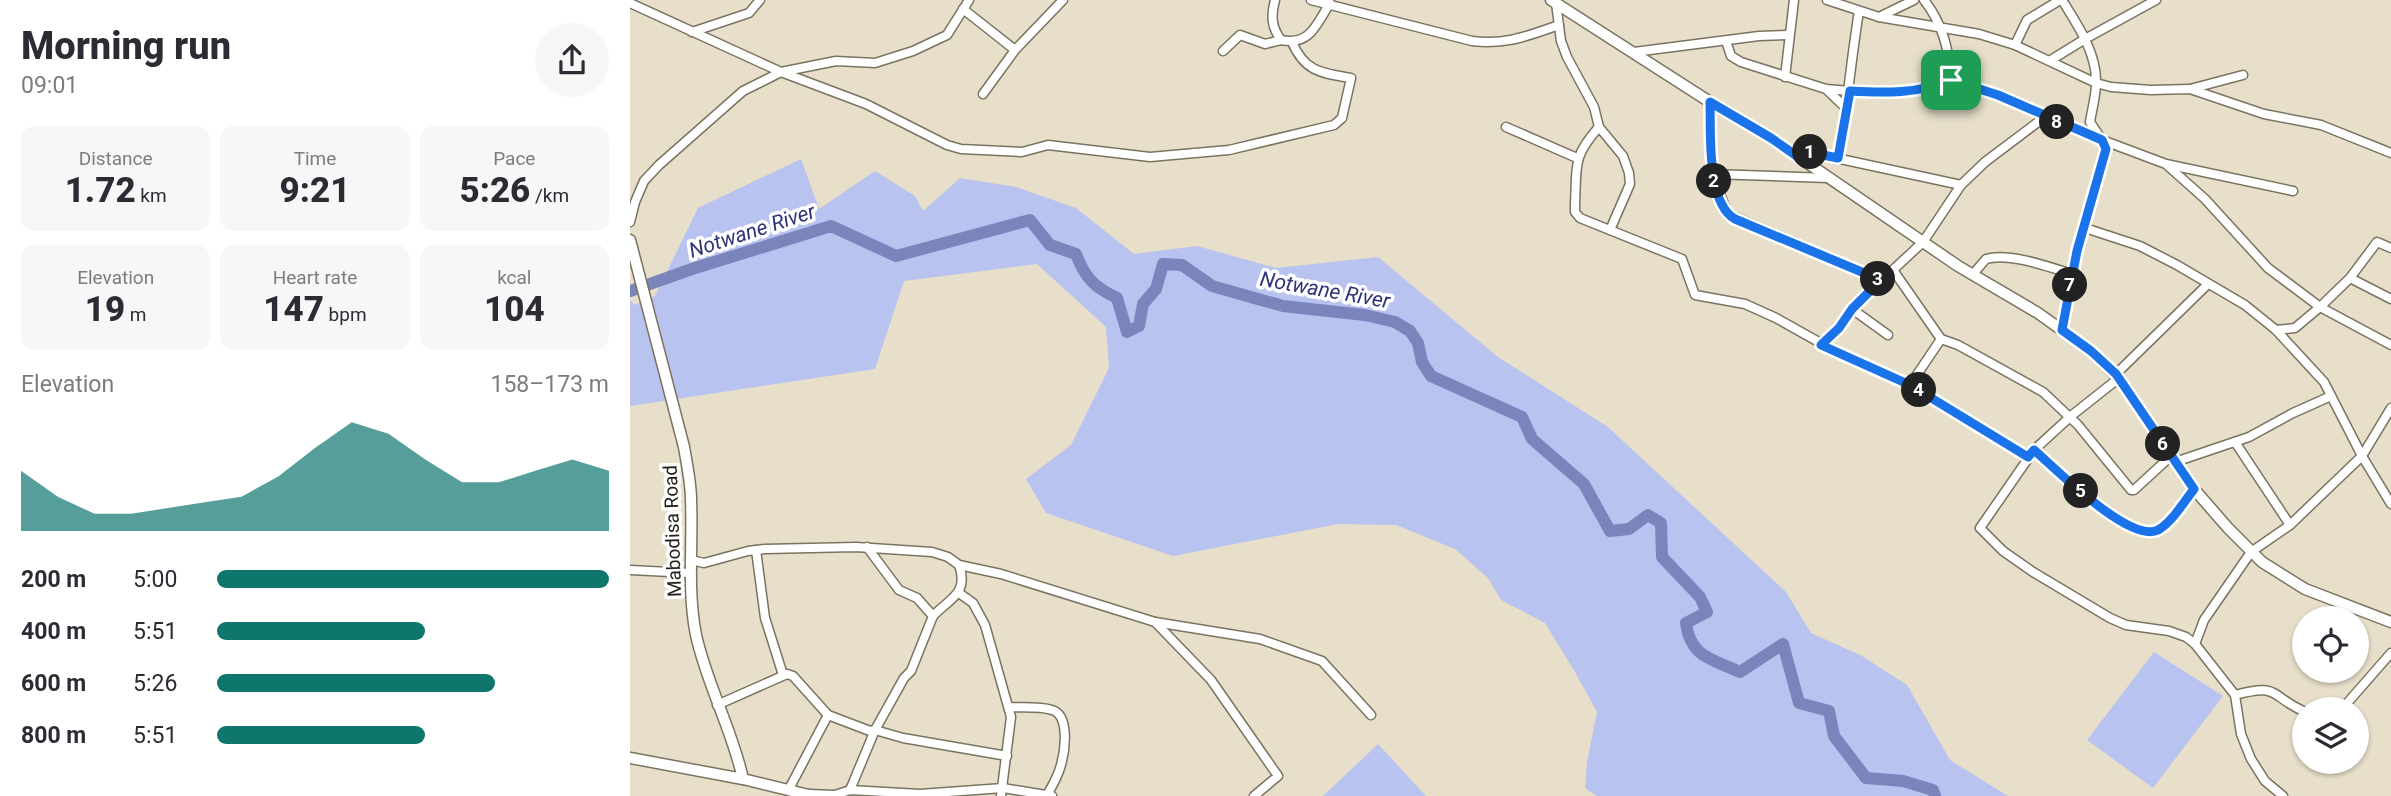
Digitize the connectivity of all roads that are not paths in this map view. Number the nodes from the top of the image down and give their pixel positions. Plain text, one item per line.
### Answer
1 (760, 0) edge
2 (969, 0) edge
3 (1063, 0) edge
4 (1275, 0) edge
5 (1311, 0) edge
6 (1794, 0) edge
7 (1827, 0) edge
8 (1914, 0) edge
9 (1924, 0) edge
10 (2061, 0) edge
11 (2157, 0) edge
12 (1554, 2) edge
13 (630, 3) edge
14 (1330, 3) junction
15 (963, 9) junction
16 (1859, 11) junction
17 (1879, 17) junction
18 (1559, 24) junction
19 (1942, 29) junction
20 (692, 32) junction
21 (1789, 35) junction
22 (2085, 38) junction
23 (1281, 40) junction
24 (1726, 41) junction
25 (1292, 42) junction
26 (2015, 45) junction
27 (1015, 50) junction
28 (1223, 51) dead end
29 (1634, 52) junction
30 (2050, 60) junction
31 (780, 72) junction
32 (2243, 75) dead end
33 (1785, 77) junction
34 (1951, 80) junction
35 (2096, 83) junction
36 (1826, 89) junction
37 (2190, 89) junction
38 (1850, 91) junction
39 (983, 94) dead end
40 (1710, 102) junction
41 (1847, 108) junction
42 (2046, 117) junction
43 (1506, 127) dead end
44 (1599, 127) junction
45 (2102, 140) junction
46 (2391, 153) edge
47 (1577, 158) junction
48 (1838, 158) junction
49 (1801, 159) junction
50 (2166, 164) junction
51 (1712, 174) junction
52 (1828, 178) junction
53 (1961, 185) junction
54 (2293, 191) dead end
55 (630, 222) edge
56 (2085, 228) junction
57 (1610, 230) junction
58 (630, 240) edge
59 (1923, 242) junction
60 (2391, 248) edge
61 (1893, 270) junction
62 (1973, 274) junction
63 (2072, 274) junction
64 (2350, 278) junction
65 (1881, 280) junction
66 (2208, 284) junction
67 (2391, 299) edge
68 (2320, 307) junction
69 (1852, 309) junction
70 (2295, 328) junction
71 (2062, 330) junction
72 (2276, 330) junction
73 (1888, 335) dead end
74 (1941, 339) junction
75 (1821, 345) junction
76 (2391, 345) edge
77 (2295, 349) junction
78 (2118, 376) junction
79 (1910, 385) junction
80 (2331, 396) junction
81 (2391, 408) edge
82 (2071, 416) junction
83 (2235, 442) junction
84 (2031, 454) junction
85 (2362, 457) junction
86 (2173, 459) junction
87 (2194, 489) junction
88 (2391, 504) edge
89 (2290, 525) junction
90 (867, 547) junction
91 (756, 550) junction
92 (2251, 552) junction
93 (691, 560) junction
94 (959, 565) junction
95 (630, 570) edge
96 (690, 573) junction
97 (958, 593) junction
98 (933, 616) junction
99 (1155, 622) junction
100 (2391, 622) edge
101 (2195, 644) junction
102 (2391, 653) edge
103 (783, 674) junction
104 (2235, 695) junction
105 (2352, 697) edge
106 (2292, 703) edge
107 (717, 705) junction
108 (1009, 707) junction
109 (828, 715) junction
110 (1371, 715) dead end
111 (875, 730) junction
112 (1007, 756) junction
113 (630, 758) edge
114 (743, 779) junction
115 (789, 789) junction
116 (850, 790) junction
117 (1002, 792) edge
118 (810, 795) edge
119 (1050, 795) edge
120 (1254, 796) edge
121 (2283, 796) edge

1 - 20 street
2 - 15 street
3 - 27 street
4 - 23 street
5 - 14 street
6 - 21 street
7 - 16 street
8 - 17 street
9 - 19 street
10 - 22 street
10 - 26 street
11 - 22 street
12 - 18 street
12 - 29 street
13 - 20 street
14 - 18 street
14 - 25 street
15 - 27 street
15 - 31 street
16 - 17 street
16 - 38 street
17 - 19 street
18 - 44 street
19 - 26 street
19 - 34 street
20 - 31 street
21 - 24 street
21 - 33 street
22 - 30 street
22 - 35 street
23 - 25 street
23 - 28 street
24 - 29 street
24 - 33 street
25 - 31 street
26 - 30 street
27 - 39 street
29 - 40 street
30 - 35 street
31 - 55 street
32 - 37 street
33 - 36 street
34 - 38 street
34 - 42 street
35 - 37 street
35 - 45 street
36 - 38 street
36 - 41 street
37 - 46 street
38 - 41 street
40 - 49 street
40 - 51 street
41 - 48 street
42 - 45 street
42 - 53 street
43 - 47 street
44 - 47 street
44 - 57 street
45 - 50 street
45 - 56 street
47 - 57 street
48 - 49 street
48 - 53 street
49 - 52 street
50 - 54 street
50 - 68 street
51 - 52 street
51 - 65 street
52 - 59 street
53 - 59 street
56 - 63 street
56 - 66 street
57 - 75 street
58 - 93 street, Mabodisa Road
59 - 61 street
59 - 62 street
60 - 64 street
61 - 65 street
61 - 74 street
62 - 63 street
62 - 71 street
63 - 71 street
64 - 67 street
64 - 68 street
65 - 69 street
66 - 72 street
66 - 78 street
68 - 70 street
68 - 76 street
69 - 73 street
69 - 75 street
70 - 72 street
70 - 77 street
71 - 78 street
72 - 77 street
74 - 79 street
74 - 82 street
75 - 79 street
77 - 80 street
78 - 82 street
78 - 86 street
79 - 84 street
80 - 83 street
80 - 85 street
81 - 85 street
82 - 84 street
82 - 86 street
83 - 86 street
83 - 89 street
84 - 87 street
84 - 101 street
85 - 88 street
85 - 89 street
86 - 87 street
87 - 92 street
89 - 92 street
90 - 91 street
90 - 94 street
90 - 98 street
91 - 93 street
91 - 103 street
92 - 100 street
92 - 101 street
93 - 96 street, Mabodisa Road
94 - 97 street
94 - 99 street
95 - 96 street
96 - 107 street, Mabodisa Road
97 - 98 street
97 - 108 street
98 - 111 street
99 - 110 street
99 - 120 street
101 - 104 street
102 - 105 street
103 - 107 street
103 - 109 street
104 - 106 street
104 - 121 street
107 - 114 street, Mabodisa Road
108 - 112 street
108 - 119 street
109 - 111 street
109 - 115 street
111 - 112 street
111 - 116 street
112 - 117 street
113 - 114 street
114 - 115 street
115 - 118 street
116 - 117 street
116 - 118 street
117 - 119 street

